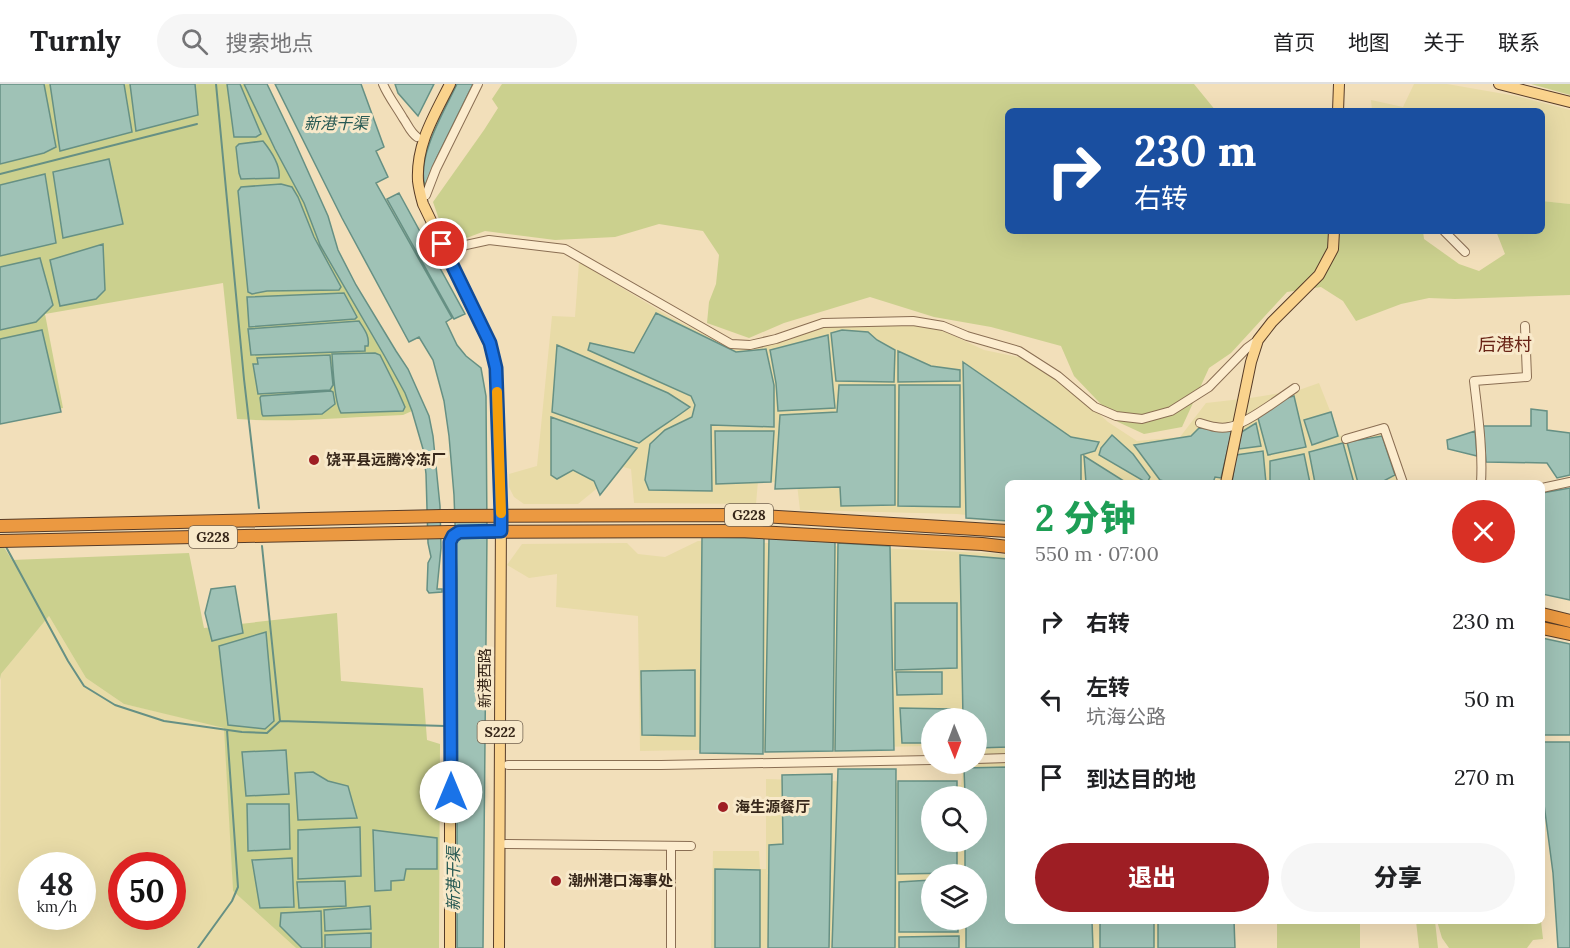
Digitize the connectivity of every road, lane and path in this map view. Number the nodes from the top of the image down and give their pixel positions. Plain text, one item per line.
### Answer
1 (383, 84) edge
2 (450, 84) edge
3 (478, 84) edge
4 (1339, 84) edge
5 (1498, 84) edge
6 (1570, 102) edge
7 (1338, 108) edge
8 (417, 137) dead end
9 (426, 195) dead end
10 (1334, 234) edge
11 (1447, 234) edge
12 (451, 252) dead end
13 (1465, 252) dead end
14 (1525, 326) dead end
15 (1258, 340) junction
16 (1295, 388) dead end
17 (1200, 423) dead end
18 (1238, 425) junction
19 (1346, 439) dead end
20 (1227, 480) edge
21 (1402, 480) edge
22 (1481, 480) edge
23 (1570, 482) edge
24 (1545, 487) edge
25 (495, 515) junction
26 (245, 520) junction
27 (0, 526) edge
28 (497, 531) junction
29 (1005, 531) edge
30 (450, 535) junction
31 (246, 536) junction
32 (0, 541) edge
33 (1005, 547) edge
34 (1545, 615) edge
35 (1570, 621) edge
36 (1545, 629) edge
37 (1570, 634) edge
38 (1005, 758) edge
39 (987, 759) edge
40 (921, 760) edge
41 (508, 765) dead end
42 (506, 844) dead end
43 (671, 846) junction
44 (691, 846) dead end
45 (450, 948) edge
46 (499, 948) edge
47 (671, 948) edge

1 - 8 street
2 - 25 main road, S222
3 - 9 street
4 - 7 main road
5 - 6 main road
10 - 15 main road
11 - 13 street
12 - 15 street
14 - 22 street
15 - 18 main road
16 - 18 street
17 - 18 street
18 - 20 main road
19 - 21 street
23 - 24 street
25 - 26 highway, G228
25 - 28 main road, 新港西路 / S222
25 - 29 highway, G228
26 - 27 highway, G228
26 - 31 highway
28 - 30 highway, G228
28 - 33 highway, G228
28 - 46 main road, 新港西路 / S222
30 - 31 highway, G228
30 - 45 main road
31 - 32 highway, G228
34 - 35 highway
36 - 37 highway
38 - 39 street
40 - 41 street
42 - 43 street
43 - 44 street
43 - 47 street

